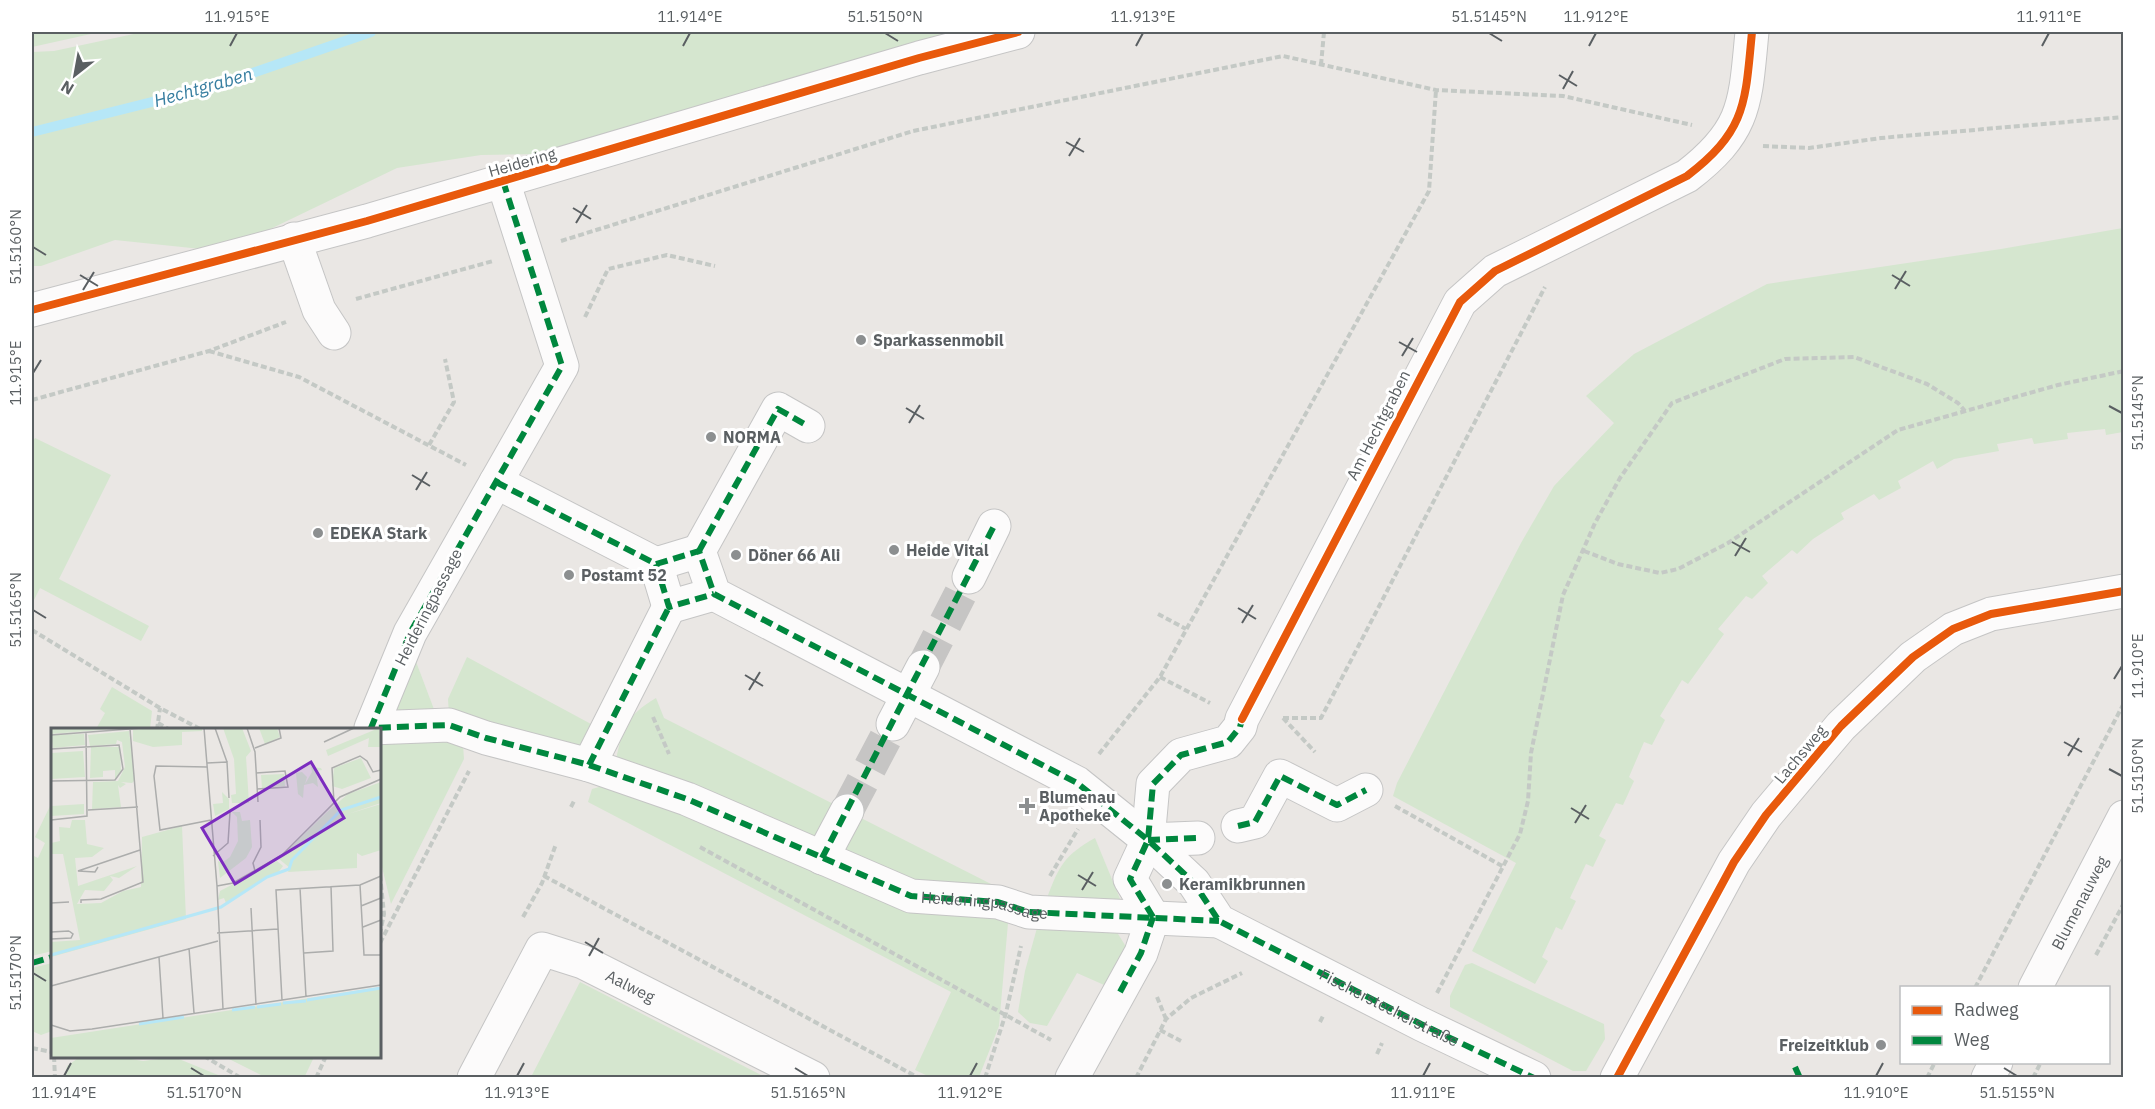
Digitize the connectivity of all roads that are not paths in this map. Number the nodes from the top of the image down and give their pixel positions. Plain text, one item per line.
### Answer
1 (1018, 32) edge
2 (1752, 32) edge
3 (503, 181) junction
4 (294, 239) junction
5 (32, 310) edge
6 (327, 321) road end
7 (808, 426) dead end
8 (496, 482) junction
9 (994, 526) dead end
10 (699, 551) junction
11 (656, 564) junction
12 (969, 577) tunnel mouth
13 (2124, 591) edge
14 (714, 594) junction
15 (669, 607) junction
16 (916, 681) junction
17 (893, 723) tunnel mouth
18 (589, 765) junction
19 (1366, 790) dead end
20 (847, 811) tunnel mouth
21 (2124, 817) edge
22 (1251, 826) dead end
23 (1198, 838) dead end
24 (1148, 840) junction
25 (822, 858) junction
26 (1153, 917) junction
27 (1245, 935) junction
28 (2036, 986) edge
29 (1078, 1068) edge
30 (474, 1077) edge
31 (813, 1077) edge
32 (1534, 1077) edge
33 (1617, 1077) edge

1 - 3 street, Heidering
2 - 24 street, Am Hechtgraben
3 - 4 street, Heidering
3 - 8 street, Heideringpassage
4 - 5 street, Heidering
4 - 6 street
7 - 10 street
8 - 11 street
8 - 18 street, Heideringpassage
9 - 12 street
10 - 11 street
10 - 14 street
11 - 15 street
13 - 33 street, Lachsweg
14 - 15 street
14 - 16 street
15 - 18 street
16 - 17 street
16 - 24 street
18 - 25 street, Heideringpassage
19 - 22 street
20 - 25 street
21 - 28 street, Blumenauweg
23 - 24 street
24 - 26 street
24 - 27 street
25 - 26 street, Heideringpassage
26 - 27 street, Heideringpassage
26 - 29 street
27 - 32 street, Fischerstecherstraße
30 - 31 street, Aalweg

